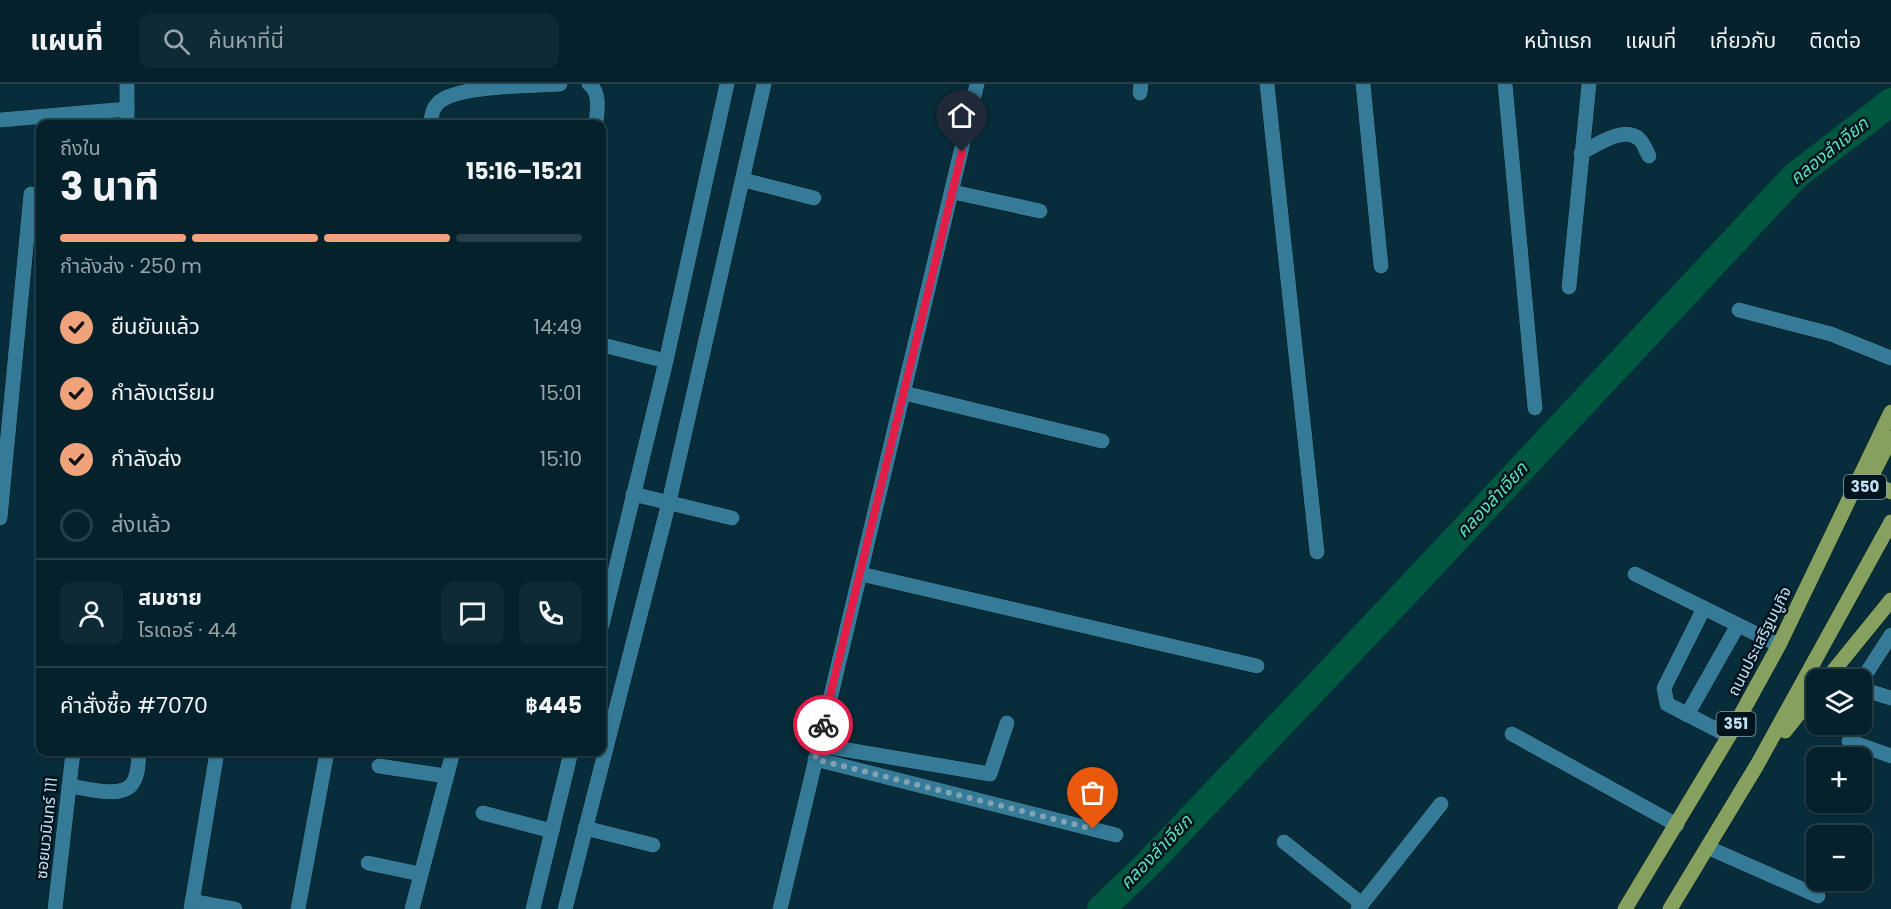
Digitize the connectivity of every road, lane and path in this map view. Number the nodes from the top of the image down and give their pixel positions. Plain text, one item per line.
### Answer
1 (127, 84) edge
2 (560, 84) edge
3 (589, 84) edge
4 (726, 84) edge
5 (764, 84) edge
6 (977, 84) edge
7 (1268, 84) edge
8 (1363, 84) edge
9 (1505, 84) edge
10 (1589, 84) edge
11 (127, 109) junction
12 (0, 120) edge
13 (127, 120) edge
14 (432, 120) edge
15 (596, 120) edge
16 (1581, 153) junction
17 (1649, 156) dead end
18 (744, 180) junction
19 (952, 192) junction
20 (31, 194) dead end
21 (814, 198) dead end
22 (1040, 211) dead end
23 (1381, 266) dead end
24 (1569, 287) dead end
25 (1739, 310) dead end
26 (606, 346) edge
27 (1891, 358) edge
28 (666, 361) junction
29 (904, 393) junction
30 (1535, 408) dead end
31 (1891, 412) edge
32 (1891, 438) edge
33 (1102, 441) dead end
34 (1869, 480) junction
35 (1891, 492) edge
36 (633, 494) junction
37 (669, 502) junction
38 (0, 518) edge
39 (732, 518) dead end
40 (1891, 522) edge
41 (1833, 532) junction
42 (1317, 552) dead end
43 (861, 574) junction
44 (1635, 574) dead end
45 (1891, 600) edge
46 (606, 608) edge
47 (1704, 608) junction
48 (1738, 624) junction
49 (1891, 635) edge
50 (1779, 645) junction
51 (1257, 666) dead end
52 (1836, 669) edge
53 (1869, 669) edge
54 (1872, 692) edge
55 (1891, 698) edge
56 (1806, 704) edge
57 (1687, 715) junction
58 (1007, 723) dead end
59 (1512, 734) dead end
60 (1729, 736) junction
61 (1849, 741) dead end
62 (606, 746) edge
63 (817, 752) junction
64 (73, 756) edge
65 (139, 756) edge
66 (216, 756) edge
67 (326, 756) edge
68 (452, 756) edge
69 (570, 756) edge
70 (604, 756) edge
71 (1891, 756) edge
72 (1757, 765) junction
73 (378, 766) dead end
74 (446, 776) junction
75 (69, 786) junction
76 (1441, 804) dead end
77 (483, 813) dead end
78 (1677, 825) junction
79 (585, 828) junction
80 (552, 831) junction
81 (1116, 835) dead end
82 (1284, 842) dead end
83 (653, 845) dead end
84 (1709, 848) junction
85 (368, 863) dead end
86 (420, 874) junction
87 (1818, 896) dead end
88 (192, 905) edge
89 (1360, 907) edge
90 (55, 909) edge
91 (235, 909) edge
92 (298, 909) edge
93 (412, 909) edge
94 (533, 909) edge
95 (565, 909) edge
96 (780, 909) edge
97 (1625, 909) edge
98 (1670, 909) edge

1 - 11 street
2 - 14 street
3 - 15 street
4 - 28 street
5 - 18 street
6 - 19 street
7 - 42 street
8 - 23 street
9 - 30 street
10 - 16 street
11 - 12 street
11 - 13 street
16 - 17 street
16 - 24 street
18 - 21 street
18 - 37 street
19 - 22 street
19 - 29 street
20 - 38 street
25 - 27 street
26 - 28 street
28 - 36 street
29 - 33 street
29 - 43 street
31 - 41 main road, ถนนประเสริฐมนูกิจ / 351
32 - 34 main road, 350
34 - 35 main road
34 - 41 main road, 350
36 - 37 street
36 - 46 street
37 - 39 street
37 - 62 street
40 - 72 main road, 351
41 - 50 main road, ถนนประเสริฐมนูกิจ / 351
43 - 51 street
43 - 63 street
44 - 47 street
45 - 52 main road
47 - 48 street
47 - 57 street
48 - 50 street
48 - 57 street
49 - 53 street
50 - 60 main road, ถนนประเสริฐมนูกิจ / 351
54 - 55 street
56 - 72 main road
57 - 60 street
58 - 63 street
59 - 78 street
60 - 78 main road, ถนนประเสริฐมนูกิจ / 351
61 - 71 street
63 - 81 street
63 - 96 street
64 - 75 street, ซอยนวมินทร์ 111
65 - 75 street
66 - 88 street
67 - 92 street
68 - 74 street
69 - 80 street
70 - 79 street
72 - 84 main road, 351
73 - 74 street
74 - 86 street
75 - 90 street, ซอยนวมินทร์ 111
76 - 89 street
77 - 80 street
78 - 97 main road, ถนนประเสริฐมนูกิจ / 351
79 - 83 street
79 - 95 street
80 - 94 street
82 - 89 street
84 - 87 street
84 - 98 main road, 351
85 - 86 street
86 - 93 street
88 - 91 street

